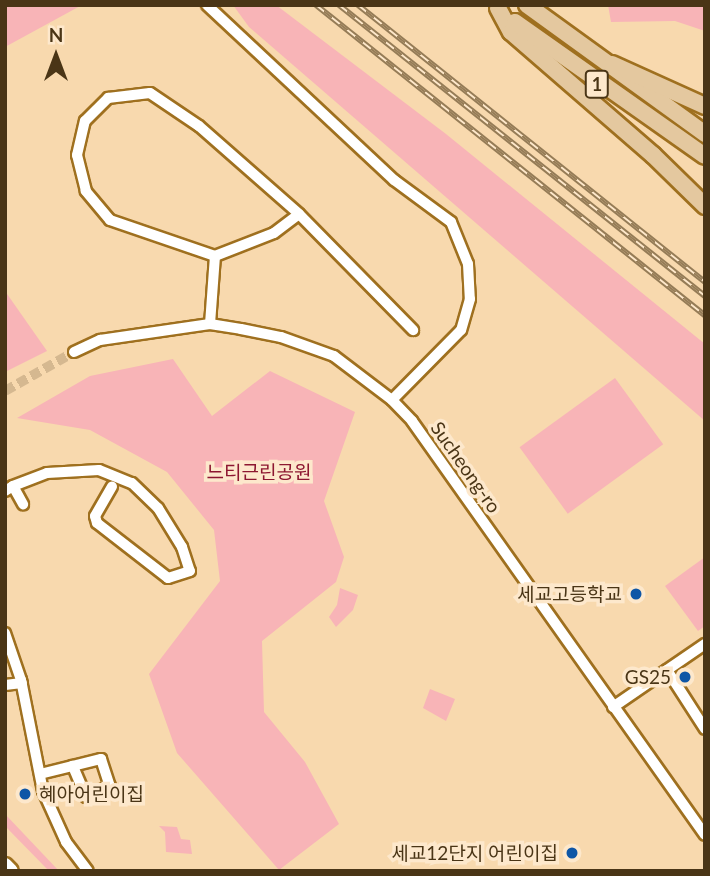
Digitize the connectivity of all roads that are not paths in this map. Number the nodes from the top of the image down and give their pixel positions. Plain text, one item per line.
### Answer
1 (207, 5) edge
2 (527, 5) edge
3 (496, 7) edge
4 (599, 61) junction
5 (705, 106) edge
6 (705, 134) edge
7 (705, 156) edge
8 (705, 206) edge
9 (299, 214) junction
10 (215, 256) junction
11 (210, 324) junction
12 (413, 330) dead end
13 (74, 352) tunnel mouth
14 (392, 400) junction
15 (112, 487) dead end
16 (9, 488) edge
17 (23, 504) dead end
18 (5, 633) edge
19 (705, 644) edge
20 (667, 670) junction
21 (22, 683) junction
22 (5, 685) edge
23 (613, 707) junction
24 (705, 729) edge
25 (73, 766) dead end
26 (40, 774) junction
27 (705, 812) edge
28 (694, 819) junction
29 (705, 835) edge
30 (5, 865) edge
31 (11, 871) edge
32 (88, 871) edge

1 - 14 street
2 - 4 main road, 1
3 - 7 main road, 1
3 - 8 main road
4 - 5 main road
4 - 6 main road, 1
9 - 10 street
9 - 10 street
9 - 12 street
10 - 11 street
11 - 13 street, Sucheong-ro
11 - 14 street, Sucheong-ro
14 - 23 street, Sucheong-ro
15 - 16 street
16 - 17 street
18 - 21 street
19 - 20 street
20 - 23 street
20 - 24 street
21 - 22 street
21 - 26 street
23 - 28 street, Sucheong-ro
25 - 26 street
26 - 32 street
27 - 28 street
28 - 29 street, Sucheong-ro
30 - 31 street

